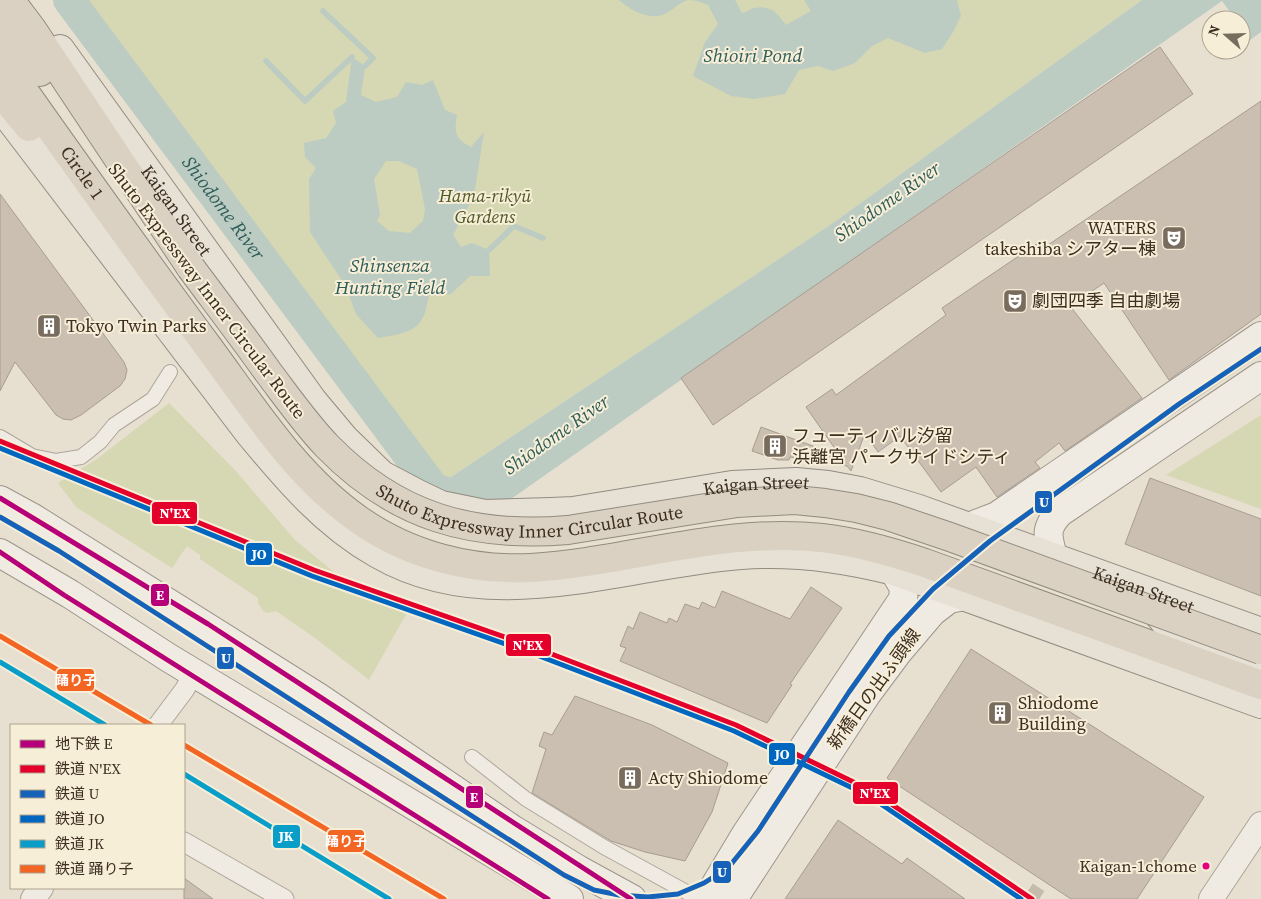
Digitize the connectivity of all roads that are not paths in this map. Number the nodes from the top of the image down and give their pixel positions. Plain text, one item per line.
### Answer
1 (10, 0) edge
2 (24, 0) edge
3 (0, 20) edge
4 (0, 57) edge
5 (0, 92) edge
6 (0, 107) edge
7 (192, 268) junction
8 (165, 289) junction
9 (1261, 336) edge
10 (170, 372) dead end
11 (1261, 376) edge
12 (0, 437) edge
13 (0, 500) edge
14 (970, 526) junction
15 (0, 553) edge
16 (1053, 556) junction
17 (894, 571) junction
18 (1134, 586) junction
19 (964, 596) junction
20 (1261, 632) edge
21 (1261, 650) edge
22 (1261, 666) edge
23 (193, 673) junction
24 (1261, 685) edge
25 (1261, 704) edge
26 (159, 724) edge
27 (472, 757) dead end
28 (1261, 824) edge
29 (185, 843) edge
30 (273, 896) edge
31 (570, 899) edge
32 (632, 899) edge
33 (699, 899) edge
34 (707, 899) edge
35 (733, 899) edge
36 (1211, 899) edge

1 - 7 highway
2 - 14 main road, Kaigan Street
3 - 7 highway, Shuto Expressway Inner Circular Route
4 - 8 highway, Circle 1
5 - 8 highway
6 - 17 main road
7 - 21 highway, Shuto Expressway Inner Circular Route, bridge
8 - 24 highway, Shuto Expressway Inner Circular Route
9 - 14 main road
10 - 12 street
11 - 16 main road
13 - 32 main road
14 - 16 main road, Kaigan Street
15 - 23 main road
16 - 18 main road, Kaigan Street
17 - 19 main road
17 - 34 main road, 新橋日の出ふ頭線
18 - 20 main road, Kaigan Street
18 - 22 main road
19 - 25 main road
19 - 35 main road, 新橋日の出ふ頭線
23 - 26 street
23 - 31 main road
27 - 33 street
28 - 36 street
29 - 30 street

